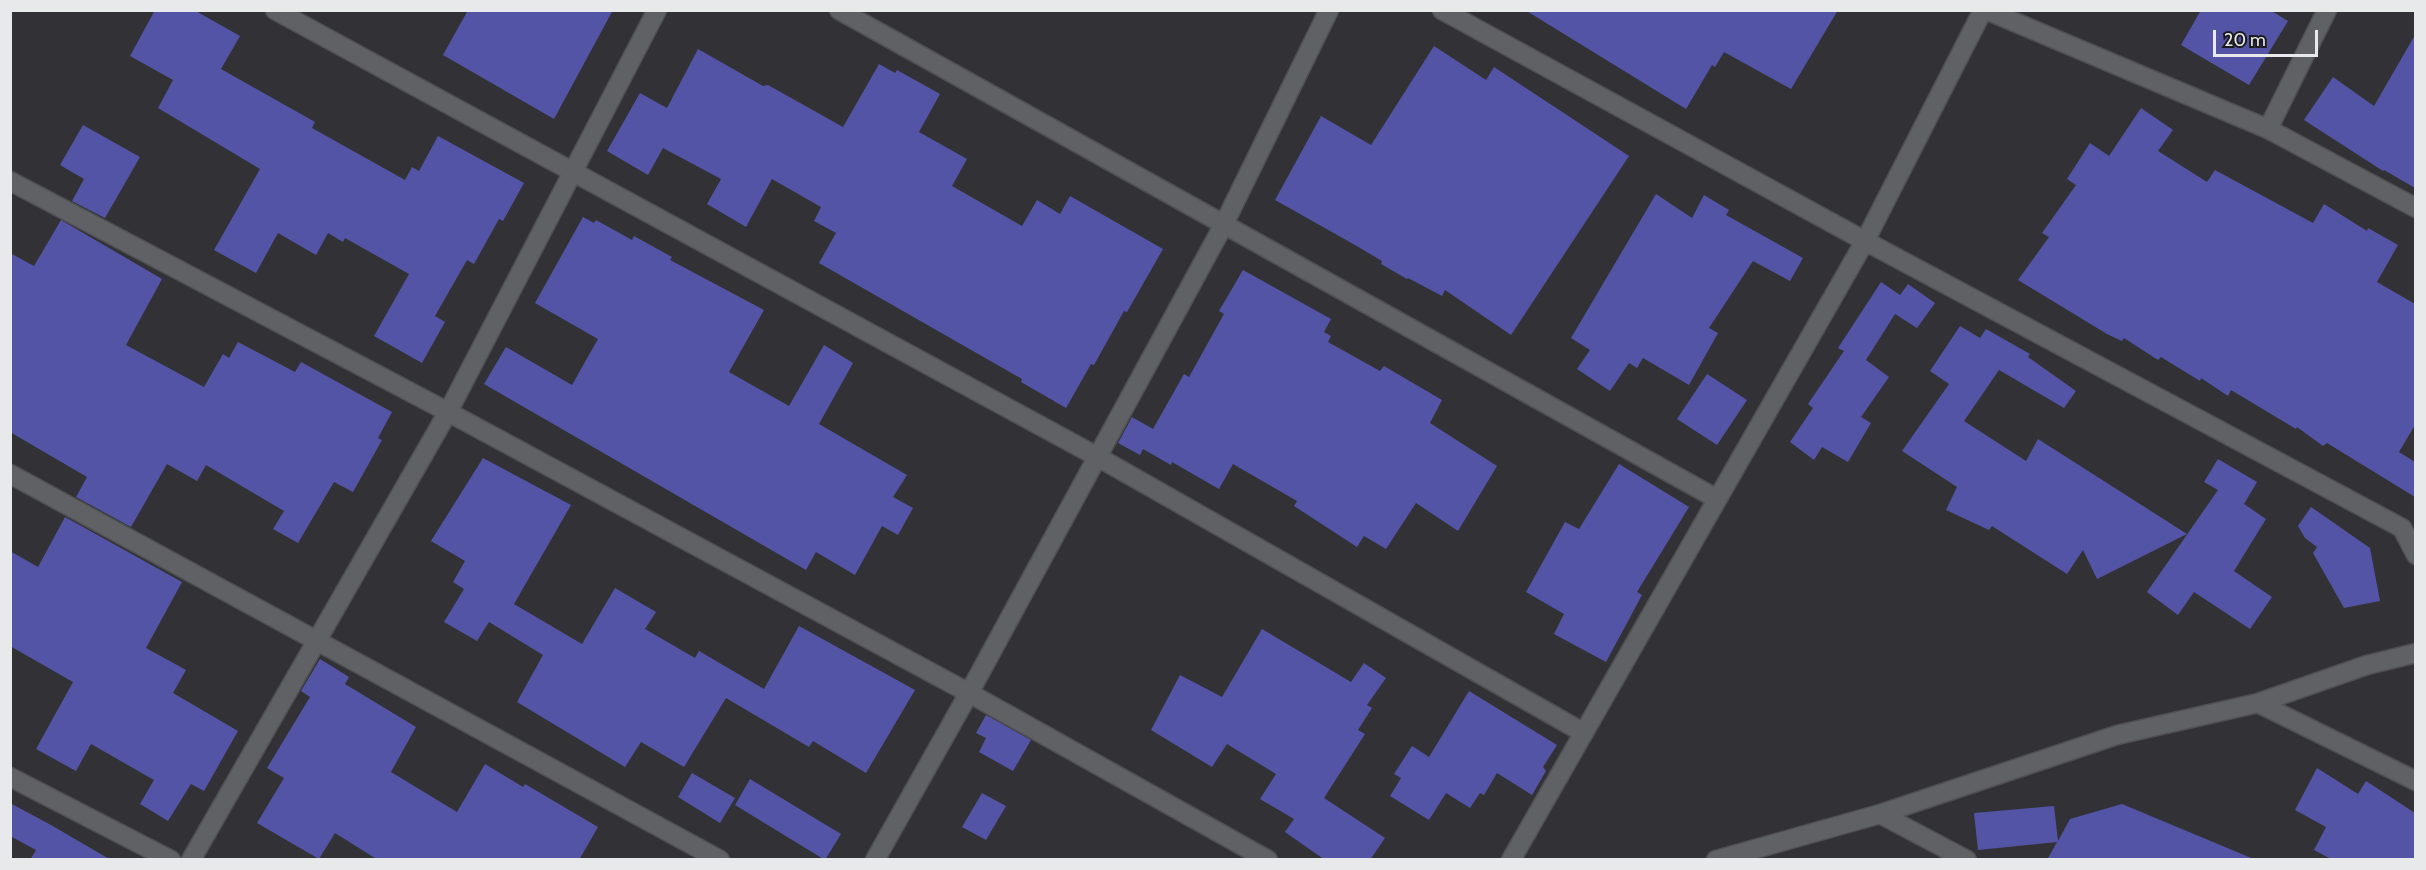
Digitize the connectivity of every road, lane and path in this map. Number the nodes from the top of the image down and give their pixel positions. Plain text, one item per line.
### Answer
1 (275, 10) edge
2 (657, 10) edge
3 (839, 10) edge
4 (1329, 10) edge
5 (1442, 10) edge
6 (1985, 10) edge
7 (2327, 10) edge
8 (2268, 129) junction
9 (574, 174) junction
10 (10, 181) edge
11 (2415, 208) edge
12 (1223, 226) junction
13 (1865, 241) junction
14 (448, 412) junction
15 (1096, 456) junction
16 (10, 474) edge
17 (1717, 499) junction
18 (2415, 555) edge
19 (316, 641) junction
20 (2415, 653) edge
21 (969, 693) junction
22 (2258, 703) junction
23 (1584, 733) junction
24 (10, 777) edge
25 (2415, 781) edge
26 (1880, 814) junction
27 (171, 860) edge
28 (191, 860) edge
29 (720, 860) edge
30 (875, 860) edge
31 (1268, 860) edge
32 (1511, 860) edge
33 (1716, 860) edge
34 (1967, 860) edge

1 - 9 street
2 - 9 street
3 - 12 street
4 - 12 street
5 - 13 street
6 - 8 street
6 - 13 street
7 - 8 street
8 - 11 street
9 - 14 street
9 - 15 street
10 - 14 street
12 - 15 street
12 - 17 street
13 - 17 street
13 - 18 street
14 - 19 street
14 - 21 street
15 - 21 street
15 - 23 street
16 - 19 street
17 - 23 street
19 - 28 street
19 - 29 street
20 - 22 street
21 - 30 street
21 - 31 street
22 - 25 street
22 - 26 street
23 - 32 street
24 - 27 street
26 - 33 street
26 - 34 street

